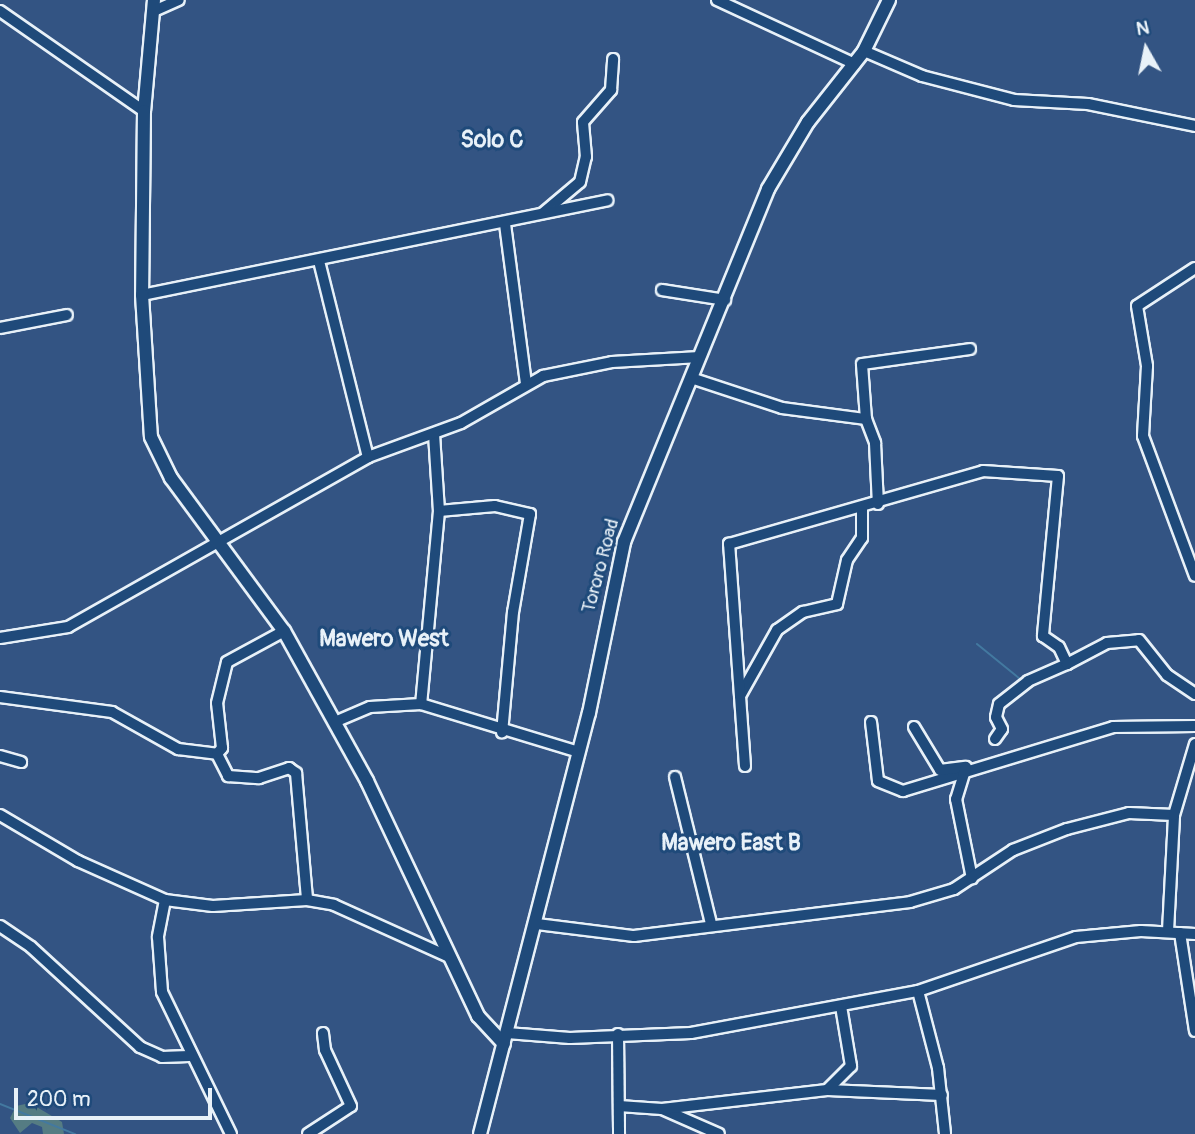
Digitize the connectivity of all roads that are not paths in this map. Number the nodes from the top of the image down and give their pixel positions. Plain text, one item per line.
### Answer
1 (179, 0) edge
2 (717, 0) edge
3 (890, 0) edge
4 (154, 5) edge
5 (0, 11) edge
6 (864, 51) junction
7 (613, 59) dead end
8 (855, 64) junction
9 (144, 111) junction
10 (1195, 126) edge
11 (607, 200) dead end
12 (537, 217) junction
13 (505, 223) junction
14 (318, 261) junction
15 (1195, 268) edge
16 (662, 290) dead end
17 (142, 295) junction
18 (725, 300) junction
19 (67, 314) dead end
20 (0, 328) edge
21 (970, 349) dead end
22 (700, 357) junction
23 (691, 377) junction
24 (526, 384) junction
25 (866, 419) junction
26 (434, 434) junction
27 (368, 457) junction
28 (878, 504) junction
29 (862, 508) junction
30 (439, 511) junction
31 (217, 541) junction
32 (1195, 576) edge
33 (284, 631) junction
34 (0, 638) edge
35 (1067, 664) junction
36 (1195, 694) edge
37 (740, 696) junction
38 (0, 697) edge
39 (421, 704) junction
40 (337, 722) junction
41 (871, 722) dead end
42 (1195, 726) edge
43 (915, 727) dead end
44 (502, 732) junction
45 (995, 739) dead end
46 (1195, 744) edge
47 (579, 752) junction
48 (217, 754) junction
49 (0, 756) edge
50 (21, 762) dead end
51 (745, 766) dead end
52 (966, 767) junction
53 (675, 777) dead end
54 (0, 815) edge
55 (1174, 815) junction
56 (972, 878) junction
57 (165, 900) junction
58 (307, 900) junction
59 (711, 923) junction
60 (537, 924) junction
61 (0, 926) edge
62 (1168, 931) junction
63 (1180, 933) junction
64 (1195, 934) edge
65 (447, 956) junction
66 (918, 991) junction
67 (841, 1006) junction
68 (1195, 1031) edge
69 (323, 1032) dead end
70 (618, 1034) junction
71 (505, 1038) junction
72 (189, 1056) junction
73 (827, 1090) junction
74 (942, 1095) junction
75 (619, 1106) junction
76 (662, 1108) junction
77 (231, 1134) edge
78 (308, 1134) edge
79 (480, 1134) edge
80 (620, 1134) edge
81 (719, 1134) edge
82 (945, 1134) edge

1 - 4 street
2 - 8 street
3 - 6 main road, Tororo Road
4 - 9 main road
5 - 9 street
6 - 8 main road, Tororo Road
6 - 10 street
7 - 12 street
8 - 18 main road, Tororo Road
9 - 17 main road
11 - 12 street
12 - 13 street
13 - 14 street
13 - 24 street
14 - 17 street
14 - 27 street
15 - 32 street
16 - 18 street
17 - 31 main road
18 - 22 main road, Tororo Road
19 - 20 street
21 - 25 street
22 - 23 main road, Tororo Road
22 - 24 street
23 - 25 street
23 - 47 main road, Tororo Road
24 - 26 street
25 - 28 street
26 - 27 street
26 - 30 street
27 - 31 street
28 - 29 street
28 - 35 street
29 - 37 street
29 - 37 street
30 - 39 street
30 - 44 street
31 - 33 main road
31 - 34 street
33 - 40 main road
33 - 48 street
35 - 36 street
35 - 45 street
37 - 51 street
38 - 48 street
39 - 40 street
39 - 44 street
40 - 65 main road
41 - 52 street
42 - 52 street
43 - 52 street
44 - 47 street
46 - 55 street
47 - 60 main road, Tororo Road
48 - 58 street
49 - 50 street
52 - 56 street
53 - 59 street
54 - 57 street
55 - 56 street
55 - 62 street
56 - 59 street
57 - 58 street
57 - 72 street
58 - 65 street
59 - 60 street
60 - 71 main road, Tororo Road
61 - 72 street
62 - 63 street
62 - 66 street
63 - 64 street
63 - 68 street
65 - 71 main road
66 - 67 street
66 - 74 street
67 - 70 street
67 - 73 street
69 - 78 street
70 - 71 street
70 - 75 street
71 - 79 main road, Tororo Road
72 - 77 street
73 - 74 street
73 - 76 street
74 - 82 street
75 - 76 street
75 - 80 street
76 - 81 street

